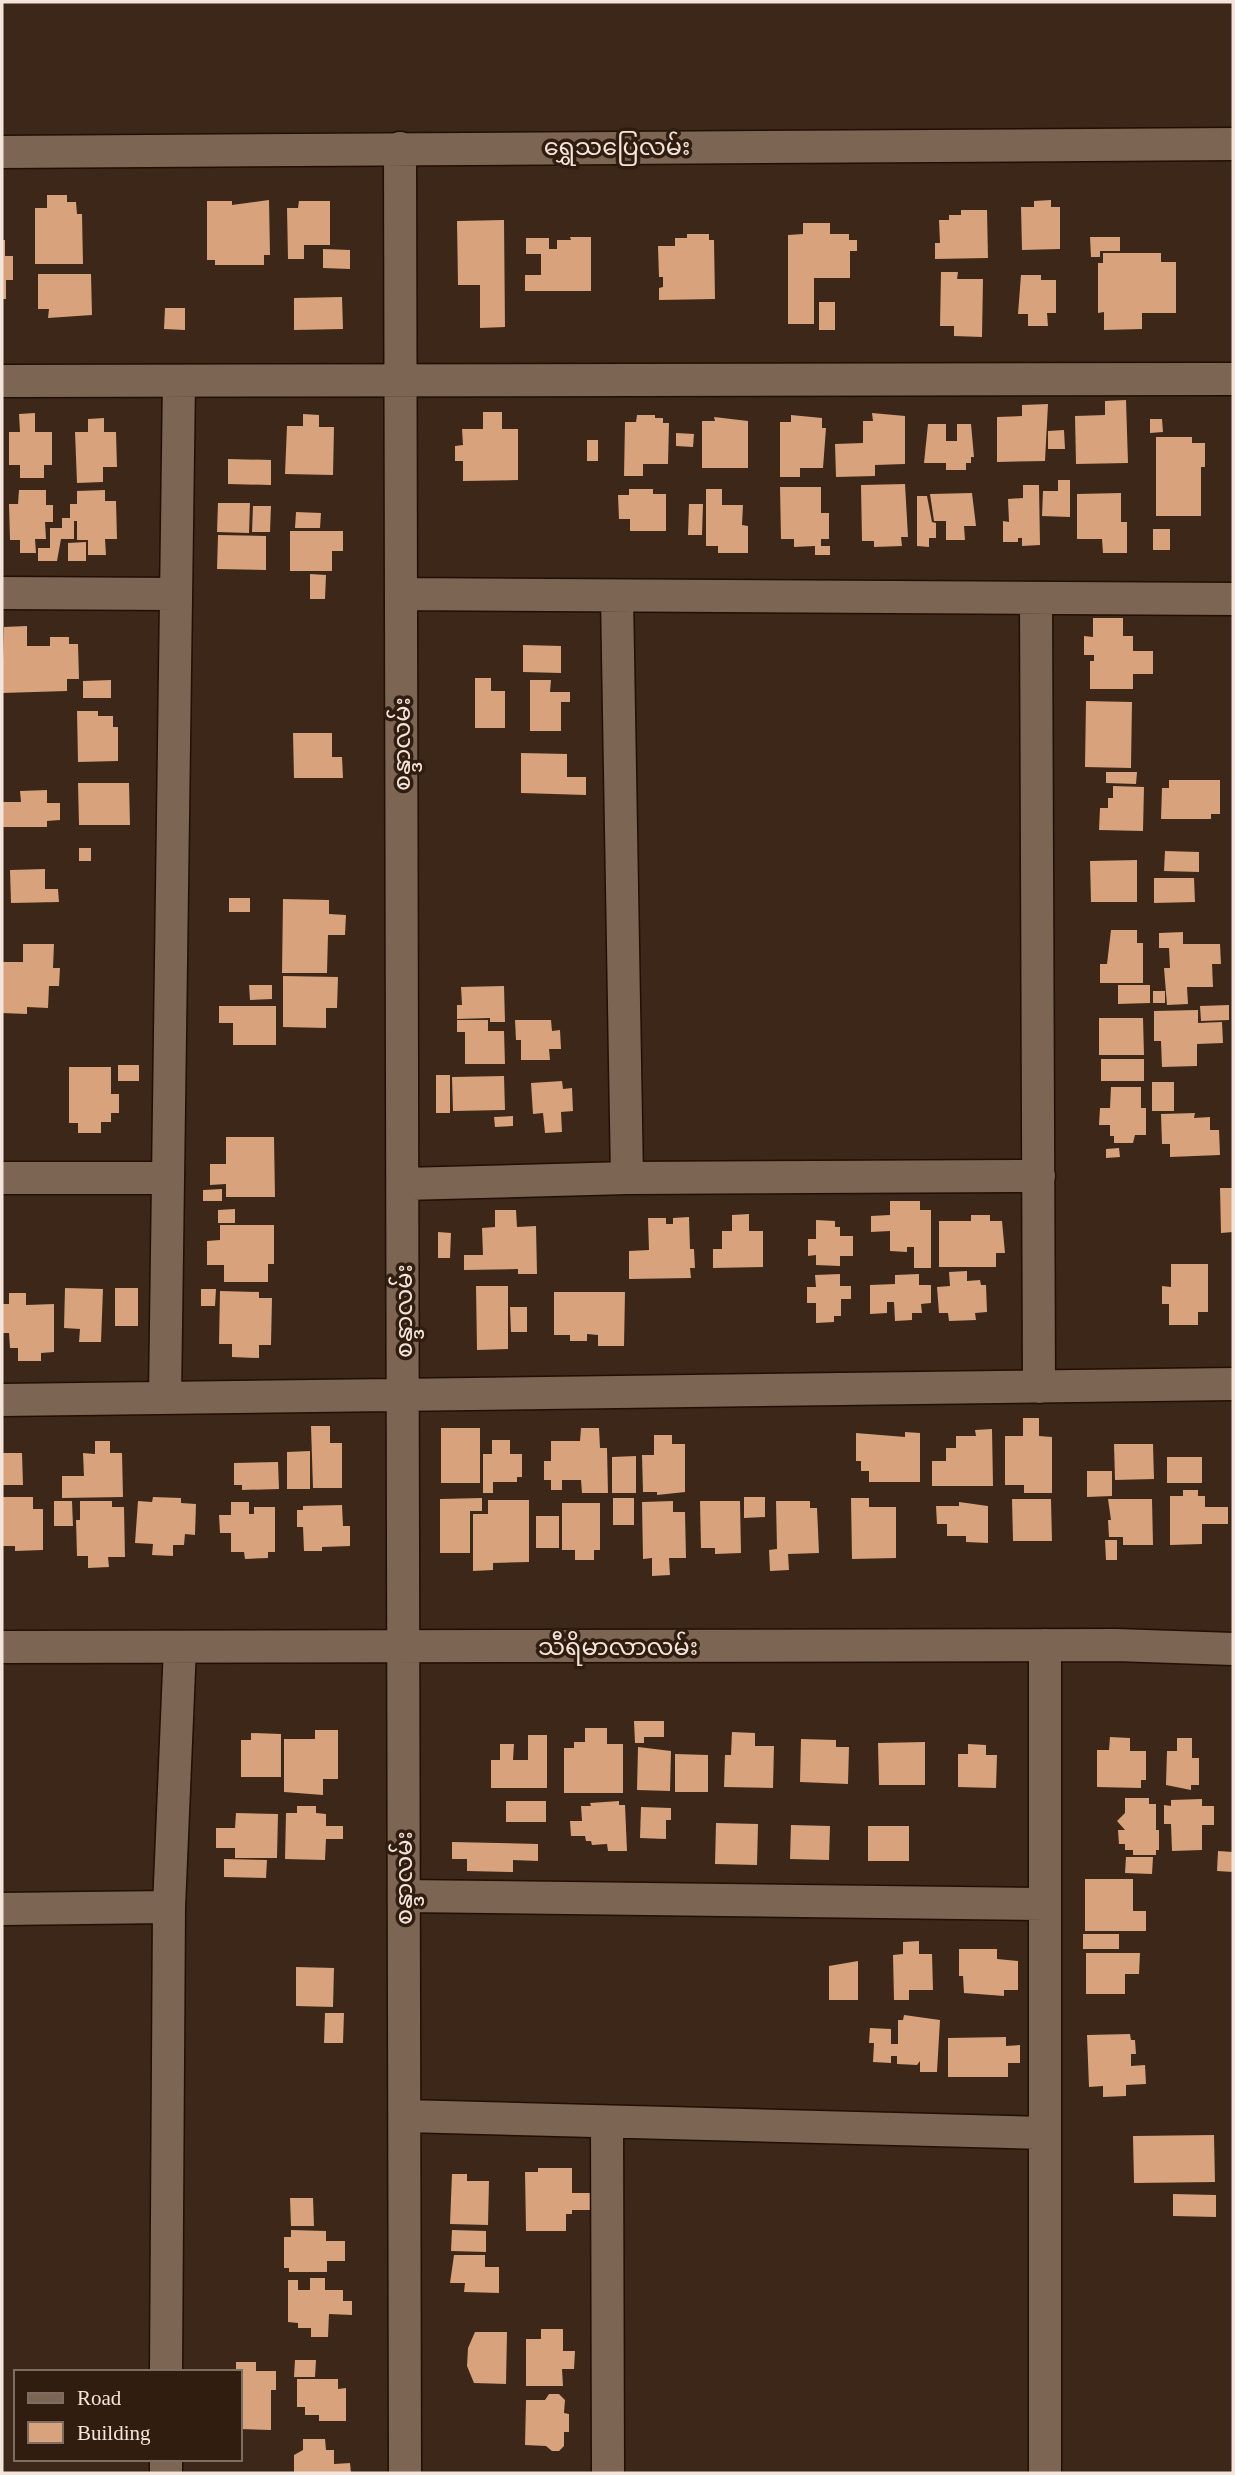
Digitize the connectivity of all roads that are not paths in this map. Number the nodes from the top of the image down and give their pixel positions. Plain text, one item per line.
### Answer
1 (1233, 144) edge
2 (400, 148) junction
3 (2, 152) edge
4 (1233, 379) edge
5 (179, 381) junction
6 (401, 381) junction
7 (2, 382) edge
8 (2, 593) edge
9 (176, 594) junction
10 (401, 594) junction
11 (617, 596) junction
12 (1036, 598) junction
13 (1233, 599) edge
14 (1039, 1176) junction
15 (2, 1178) edge
16 (168, 1178) junction
17 (627, 1178) junction
18 (404, 1184) junction
19 (1233, 1384) edge
20 (1040, 1387) junction
21 (404, 1396) junction
22 (165, 1398) junction
23 (2, 1400) edge
24 (1045, 1645) junction
25 (2, 1647) edge
26 (180, 1647) junction
27 (403, 1648) junction
28 (1233, 1649) edge
29 (404, 1896) junction
30 (1045, 1904) junction
31 (169, 1908) junction
32 (2, 1909) edge
33 (405, 2116) junction
34 (607, 2122) junction
35 (1045, 2133) junction
36 (166, 2370) edge
37 (405, 2473) edge
38 (608, 2473) edge
39 (1045, 2473) edge

1 - 2 street, ရွှေသပြေလမ်း
2 - 3 street, ရွှေသပြေလမ်း
2 - 6 street, စန္ဒာလမ်း
4 - 6 street
5 - 6 street
5 - 7 street
5 - 9 street
6 - 10 street, စန္ဒာလမ်း
8 - 9 street
9 - 16 street
10 - 11 street
10 - 18 street, စန္ဒာလမ်း
11 - 12 street
11 - 17 street
12 - 13 street
12 - 14 street
14 - 17 street
14 - 20 street
15 - 16 street
16 - 22 street
17 - 18 street
18 - 21 street, စန္ဒာလမ်း
19 - 20 street
20 - 21 street
21 - 22 street
21 - 27 street, စန္ဒာလမ်း
22 - 23 street
24 - 27 street, သီရိမာလာလမ်း
24 - 28 street, သီရိမာလာလမ်း
24 - 30 street
25 - 26 street, သီရိမာလာလမ်း
26 - 27 street, သီရိမာလာလမ်း
26 - 31 street
27 - 29 street, စန္ဒာလမ်း
29 - 30 street
29 - 33 street, စန္ဒာလမ်း
30 - 35 street
31 - 32 street
31 - 36 street
33 - 34 street
33 - 37 street, စန္ဒာလမ်း
34 - 35 street
34 - 38 street
35 - 39 street

